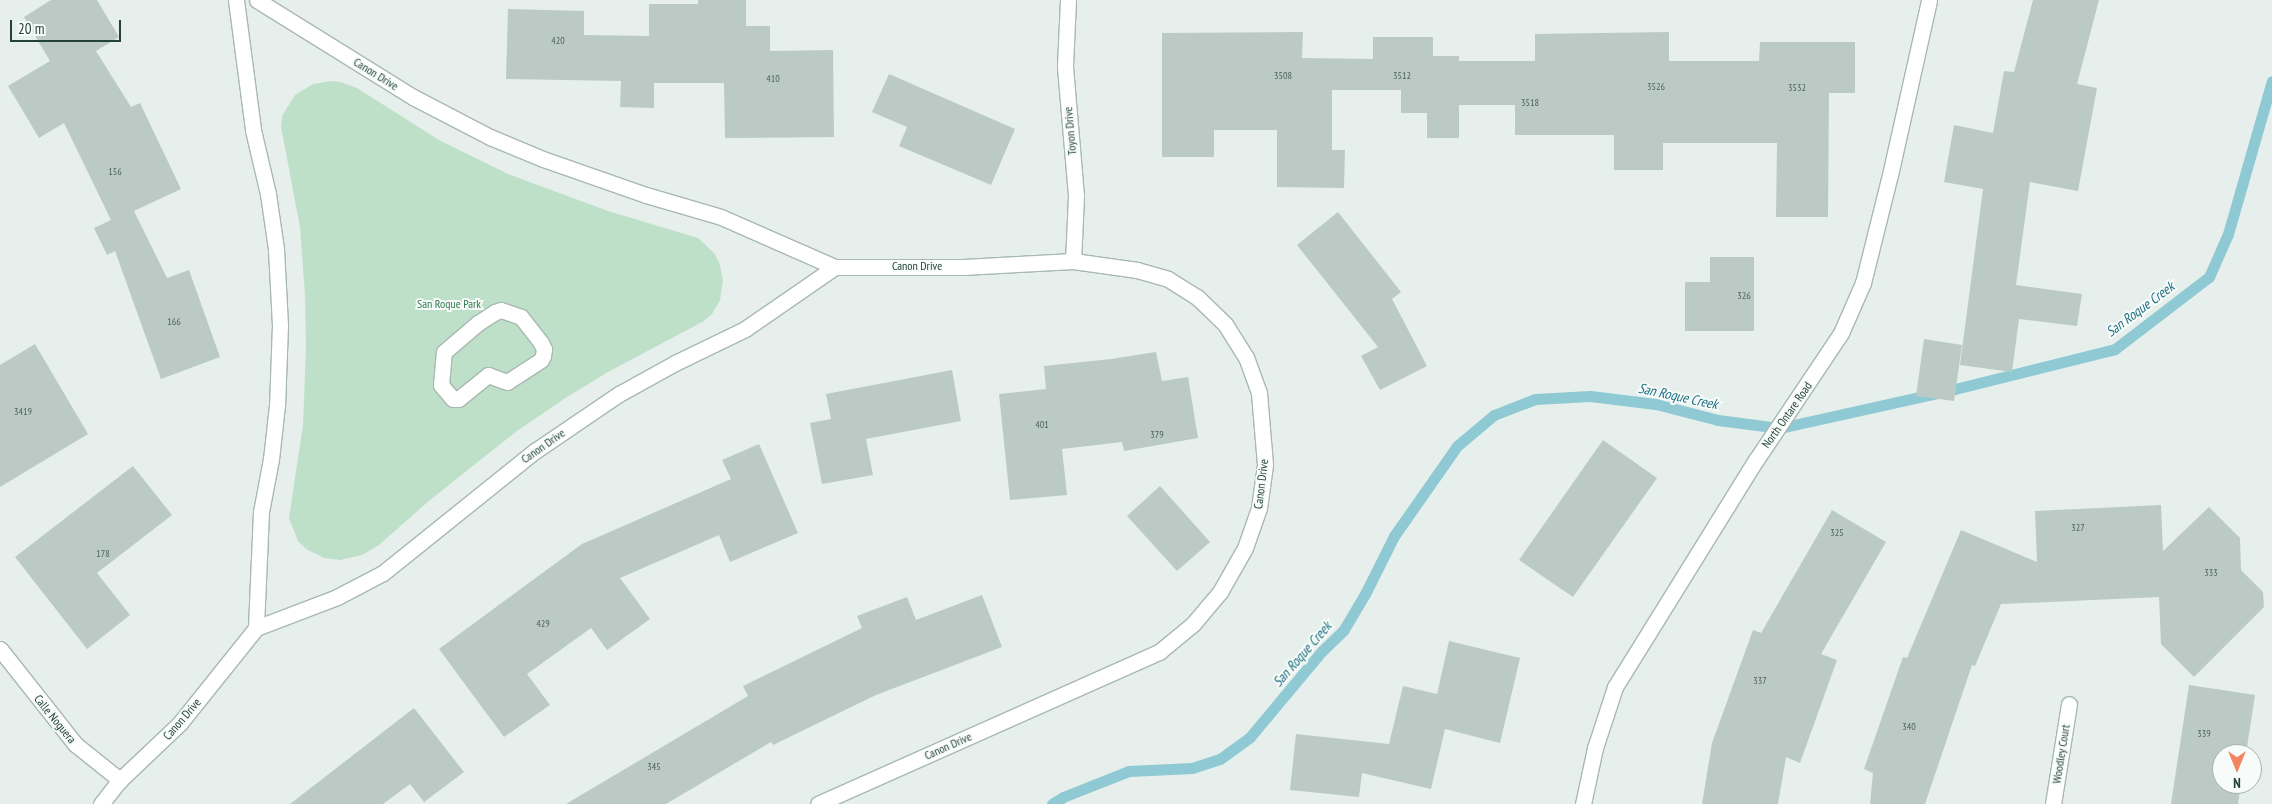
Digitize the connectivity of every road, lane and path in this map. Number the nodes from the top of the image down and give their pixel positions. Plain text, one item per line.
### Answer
1 (236, 0) edge
2 (257, 0) edge
3 (1068, 0) edge
4 (1929, 0) edge
5 (1073, 261) junction
6 (835, 267) junction
7 (507, 382) joint
8 (256, 628) junction
9 (0, 649) edge
10 (2069, 704) dead end
11 (120, 780) junction
12 (101, 804) edge
13 (818, 804) edge
14 (1583, 804) edge
15 (2053, 804) edge

1 - 8 street
2 - 6 street, Canon Drive
3 - 5 street, Toyon Drive
4 - 14 street, North Ontare Road
5 - 6 street, Canon Drive
5 - 13 street, Canon Drive
6 - 8 street, Canon Drive
7 - 7 street
8 - 11 street, Canon Drive
9 - 11 street, Calle Noguera
10 - 15 street, Woodley Court
11 - 12 street, Canon Drive

